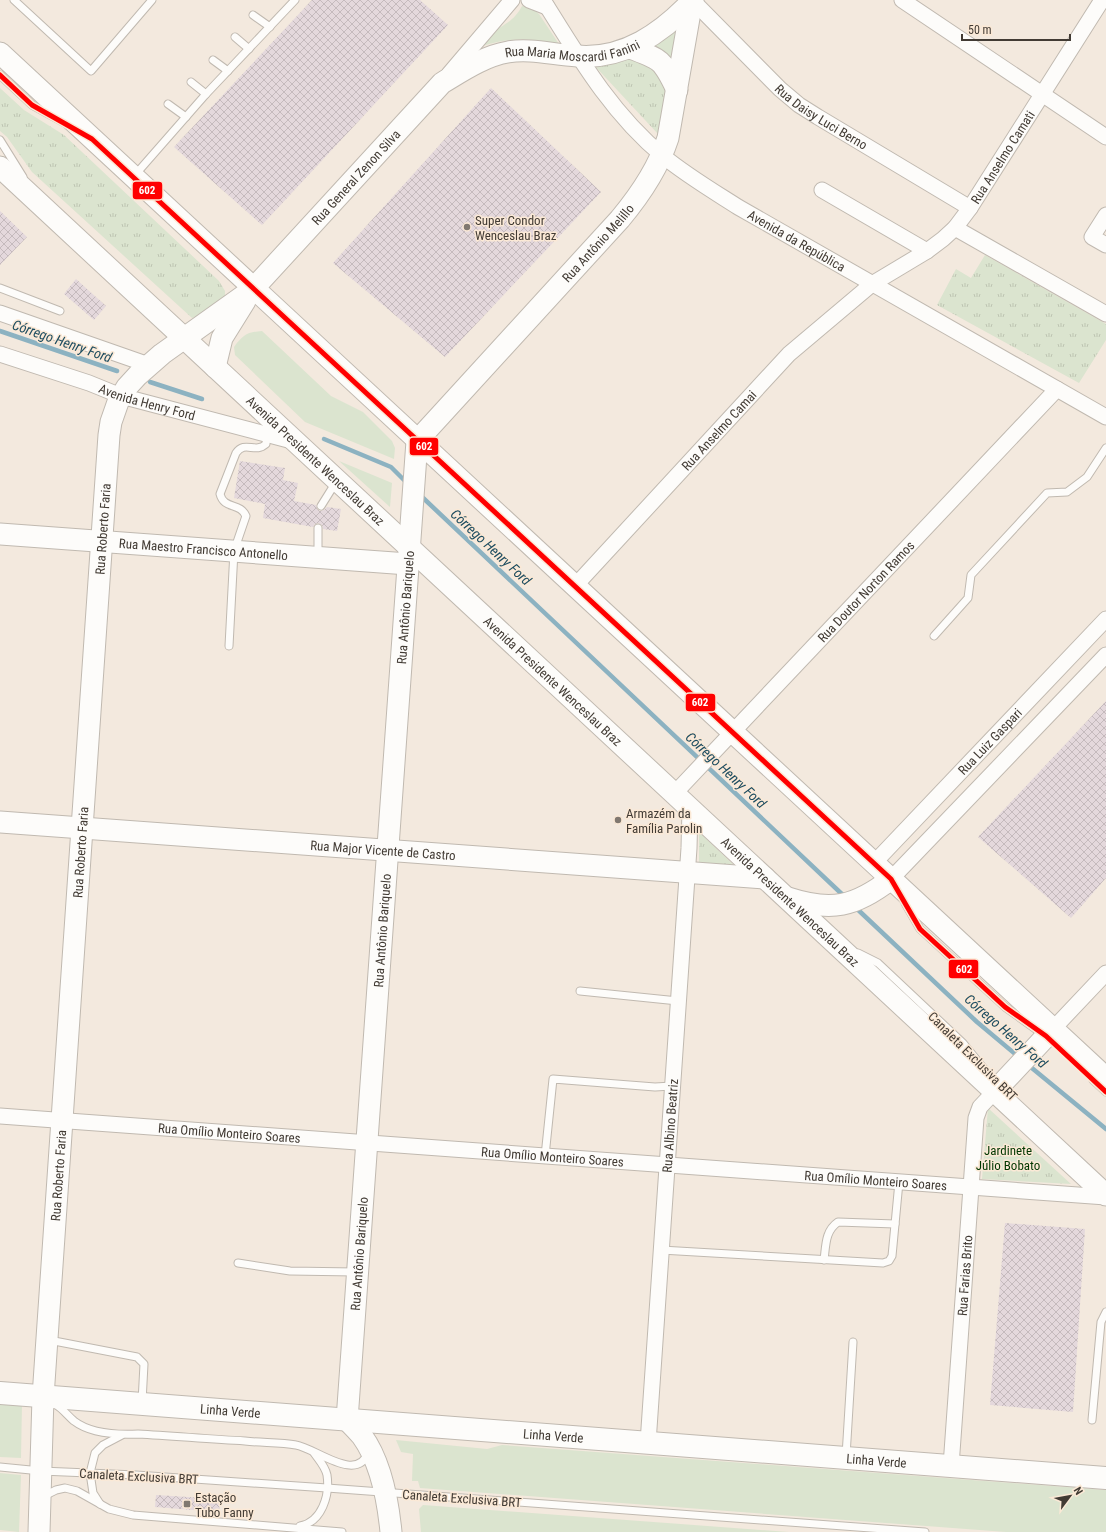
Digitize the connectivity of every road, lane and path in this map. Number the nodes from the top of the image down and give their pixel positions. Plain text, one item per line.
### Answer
1 (14, 0) edge
2 (152, 0) edge
3 (512, 0) edge
4 (529, 0) edge
5 (692, 0) edge
6 (902, 0) edge
7 (1102, 0) edge
8 (291, 2) edge
9 (545, 3) edge
10 (253, 15) dead end
11 (270, 27) junction
12 (235, 37) dead end
13 (630, 48) junction
14 (249, 49) junction
15 (0, 53) edge
16 (578, 56) junction
17 (213, 60) dead end
18 (228, 71) junction
19 (0, 75) edge
20 (191, 82) dead end
21 (442, 83) junction
22 (677, 90) junction
23 (206, 94) junction
24 (1043, 95) junction
25 (168, 104) dead end
26 (186, 117) junction
27 (1106, 137) edge
28 (92, 139) junction
29 (0, 140) edge
30 (663, 155) junction
31 (0, 167) edge
32 (133, 177) junction
33 (822, 190) dead end
34 (40, 204) junction
35 (970, 208) junction
36 (1106, 215) edge
37 (955, 228) junction
38 (1106, 245) edge
39 (927, 251) junction
40 (872, 284) junction
41 (0, 288) edge
42 (253, 289) junction
43 (60, 311) dead end
44 (0, 313) edge
45 (1106, 314) edge
46 (185, 339) junction
47 (0, 354) edge
48 (149, 365) junction
49 (215, 367) junction
50 (1056, 389) junction
51 (121, 396) junction
52 (1106, 417) edge
53 (267, 434) junction
54 (417, 441) junction
55 (296, 442) junction
56 (1106, 448) edge
57 (337, 480) junction
58 (321, 506) dead end
59 (318, 528) dead end
60 (0, 534) edge
61 (102, 541) junction
62 (234, 551) junction
63 (408, 555) junction
64 (318, 557) junction
65 (575, 586) junction
66 (1106, 619) edge
67 (934, 636) dead end
68 (228, 646) dead end
69 (1106, 655) edge
70 (727, 738) junction
71 (674, 794) junction
72 (690, 808) junction
73 (0, 822) edge
74 (82, 828) junction
75 (387, 851) junction
76 (874, 863) junction
77 (687, 872) junction
78 (765, 878) junction
79 (887, 882) junction
80 (787, 898) junction
81 (1106, 973) edge
82 (580, 990) dead end
83 (678, 1001) junction
84 (1047, 1035) junction
85 (1106, 1078) edge
86 (998, 1084) junction
87 (672, 1086) junction
88 (1106, 1092) edge
89 (0, 1116) edge
90 (62, 1121) junction
91 (367, 1143) junction
92 (545, 1156) junction
93 (667, 1165) junction
94 (899, 1182) junction
95 (971, 1187) junction
96 (1106, 1196) edge
97 (895, 1224) junction
98 (661, 1250) junction
99 (824, 1260) junction
100 (238, 1263) dead end
101 (358, 1272) junction
102 (1106, 1312) edge
103 (47, 1340) junction
104 (853, 1342) dead end
105 (0, 1393) edge
106 (43, 1397) junction
107 (142, 1404) junction
108 (347, 1420) junction
109 (1092, 1420) dead end
110 (122, 1435) junction
111 (648, 1443) junction
112 (370, 1449) junction
113 (312, 1452) junction
114 (846, 1458) junction
115 (951, 1466) junction
116 (0, 1467) edge
117 (41, 1471) junction
118 (90, 1473) junction
119 (1106, 1478) edge
120 (327, 1488) junction
121 (385, 1493) junction
122 (40, 1498) junction
123 (100, 1504) junction
124 (291, 1527) junction
125 (39, 1532) edge
126 (342, 1532) edge
127 (391, 1532) edge
128 (925, 1532) edge

1 - 2 lane
3 - 21 street, Rua General Zenon Silva
4 - 9 street
5 - 13 main road, Rua Maria Moscardi Fanini
5 - 22 main road, Rua Antônio Melillo
5 - 35 street, Rua Daisy Luci Berno
6 - 24 street
7 - 24 street, Rua Anselmo Camati
8 - 11 lane
9 - 16 street, Avenida da República
10 - 11 lane
11 - 14 lane
12 - 14 lane
13 - 16 main road, Rua Maria Moscardi Fanini
13 - 22 main road
14 - 18 lane
15 - 28 main road
16 - 21 main road, Rua Maria Moscardi Fanini
16 - 30 street, Avenida da República
17 - 18 lane
18 - 23 lane
19 - 28 lane
20 - 23 lane
21 - 42 main road, Rua General Zenon Silva
22 - 30 main road, Rua Antônio Melillo
23 - 26 lane
24 - 27 street
24 - 35 street, Rua Anselmo Camati
25 - 26 lane
26 - 32 lane
28 - 32 main road
29 - 34 lane
30 - 40 street, Avenida da República
30 - 54 main road, Rua Antônio Melillo
31 - 34 main road, Avenida Presidente Wenceslau Braz
32 - 42 main road
33 - 39 street
34 - 46 main road, Avenida Presidente Wenceslau Braz
35 - 37 street, Rua Anselmo Camati
36 - 38 street
37 - 39 street, Rua Anselmo Camati
37 - 45 street
39 - 40 street, Rua Anselmo Camati
40 - 50 street, Avenida da República
40 - 65 street, Rua Anselmo Camai
41 - 43 lane
42 - 46 main road, Rua General Zenon Silva
42 - 49 main road
42 - 54 main road
44 - 48 street
46 - 48 main road, Rua Roberto Faria
46 - 49 main road, Avenida Presidente Wenceslau Braz
47 - 51 street, Avenida Henry Ford
48 - 51 main road, Rua Roberto Faria
49 - 55 main road, Avenida Presidente Wenceslau Braz
50 - 52 street, Avenida da República
50 - 70 street, Rua Doutor Norton Ramos
51 - 53 street, Avenida Henry Ford
51 - 61 main road, Rua Roberto Faria
53 - 55 street, Avenida Henry Ford
53 - 62 lane
54 - 63 main road, Rua Antônio Bariquelo
54 - 65 main road
55 - 57 main road, Avenida Presidente Wenceslau Braz
56 - 67 lane
57 - 58 lane
57 - 63 main road, Avenida Presidente Wenceslau Braz
59 - 64 lane
60 - 61 main road, Rua Maestro Francisco Antonello
61 - 62 main road, Rua Maestro Francisco Antonello
61 - 74 main road, Rua Roberto Faria
62 - 64 main road, Rua Maestro Francisco Antonello
62 - 68 lane
63 - 64 main road, Rua Maestro Francisco Antonello
63 - 71 main road, Avenida Presidente Wenceslau Braz
63 - 75 main road, Rua Antônio Bariquelo
65 - 70 main road
66 - 76 street, Rua Luiz Gaspari
69 - 79 street, Rua Luiz Gaspari
70 - 71 street, Rua Doutor Norton Ramos
70 - 76 main road
71 - 72 main road, Avenida Presidente Wenceslau Braz
72 - 77 street, Rua Albino Beatriz
72 - 78 main road, Avenida Presidente Wenceslau Braz
73 - 74 main road, Rua Major Vicente de Castro
74 - 75 main road, Rua Major Vicente de Castro
74 - 90 main road, Rua Roberto Faria
75 - 77 main road, Rua Major Vicente de Castro
75 - 91 main road, Rua Antônio Bariquelo
76 - 79 main road
77 - 78 main road, Rua Major Vicente de Castro
77 - 83 street, Rua Albino Beatriz
78 - 80 main road, Avenida Presidente Wenceslau Braz
79 - 80 main road
79 - 84 main road
80 - 86 main road, Avenida Presidente Wenceslau Braz
81 - 84 street
82 - 83 lane
83 - 87 street, Rua Albino Beatriz
84 - 85 main road
84 - 86 main road
84 - 88 lane
86 - 95 street, Rua Farias Brito
86 - 96 main road, Avenida Presidente Wenceslau Braz
87 - 92 lane
87 - 93 street, Rua Albino Beatriz
89 - 90 street, Rua Omílio Monteiro Soares
90 - 91 street, Rua Omílio Monteiro Soares
90 - 103 main road, Rua Roberto Faria
91 - 92 street, Rua Omílio Monteiro Soares
91 - 101 main road, Rua Antônio Bariquelo
92 - 93 street, Rua Omílio Monteiro Soares
93 - 94 street, Rua Omílio Monteiro Soares
93 - 98 street, Rua Albino Beatriz
94 - 95 street, Rua Omílio Monteiro Soares
94 - 97 lane
95 - 96 street, Rua Omílio Monteiro Soares
95 - 115 street, Rua Farias Brito
97 - 99 lane
97 - 99 lane
98 - 99 lane
98 - 111 street, Rua Albino Beatriz
100 - 101 lane
101 - 108 main road, Rua Antônio Bariquelo
102 - 109 lane
103 - 106 main road, Rua Roberto Faria
103 - 107 lane
104 - 114 lane
105 - 106 highway, Linha Verde
106 - 107 highway, Linha Verde
106 - 110 lane
106 - 117 main road, Rua Roberto Faria
107 - 108 highway, Linha Verde
108 - 111 highway, Linha Verde
108 - 112 main road
110 - 113 lane
110 - 118 lane
111 - 114 highway, Linha Verde
112 - 113 lane
112 - 121 main road
113 - 120 lane
114 - 115 highway, Linha Verde
115 - 119 highway, Linha Verde
116 - 117 lane, Canaleta Exclusiva BRT
117 - 118 lane, Canaleta Exclusiva BRT
117 - 122 main road, Rua Roberto Faria
118 - 120 lane, Canaleta Exclusiva BRT
118 - 123 lane
120 - 121 lane, Canaleta Exclusiva BRT
120 - 124 lane
121 - 127 main road
121 - 128 lane, Canaleta Exclusiva BRT
122 - 123 lane
122 - 125 main road, Rua Roberto Faria
123 - 124 lane
124 - 126 lane

